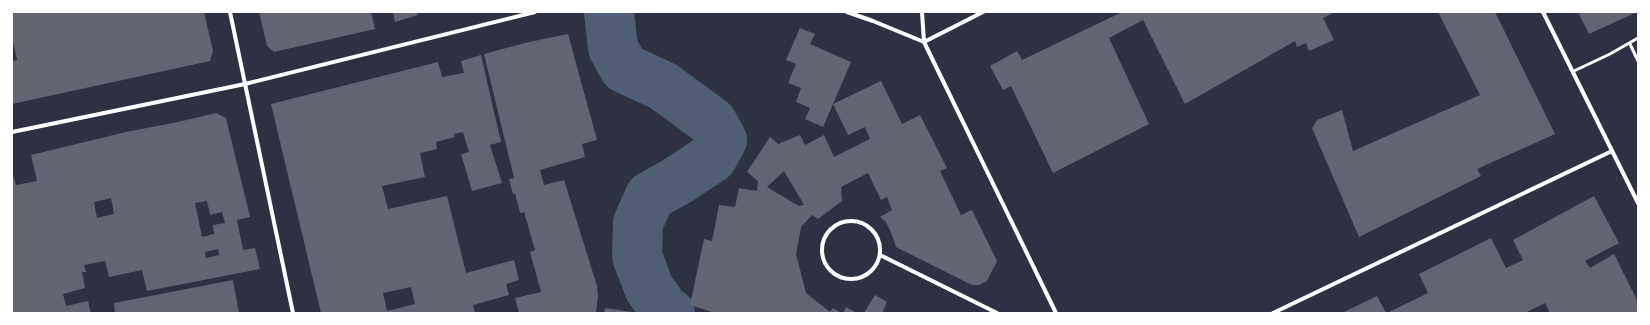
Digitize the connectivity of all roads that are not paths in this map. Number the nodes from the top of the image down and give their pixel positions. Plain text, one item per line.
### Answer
1 (230, 12) edge
2 (535, 12) edge
3 (847, 12) edge
4 (922, 12) edge
5 (983, 12) edge
6 (1543, 12) edge
7 (1638, 38) edge
8 (924, 42) junction
9 (1630, 44) junction
10 (1638, 61) edge
11 (1574, 71) junction
12 (245, 84) junction
13 (12, 132) edge
14 (1612, 150) junction
15 (1638, 203) edge
16 (880, 255) junction
17 (293, 313) edge
18 (997, 313) edge
19 (1056, 313) edge
20 (1273, 313) edge

1 - 12 street
2 - 12 street
3 - 8 street
4 - 8 street
5 - 8 street
6 - 11 street
7 - 9 lane
8 - 19 street
9 - 10 lane
9 - 11 lane
11 - 14 street
12 - 13 street
12 - 17 street
14 - 15 street
14 - 20 street
16 - 16 street
16 - 18 street

